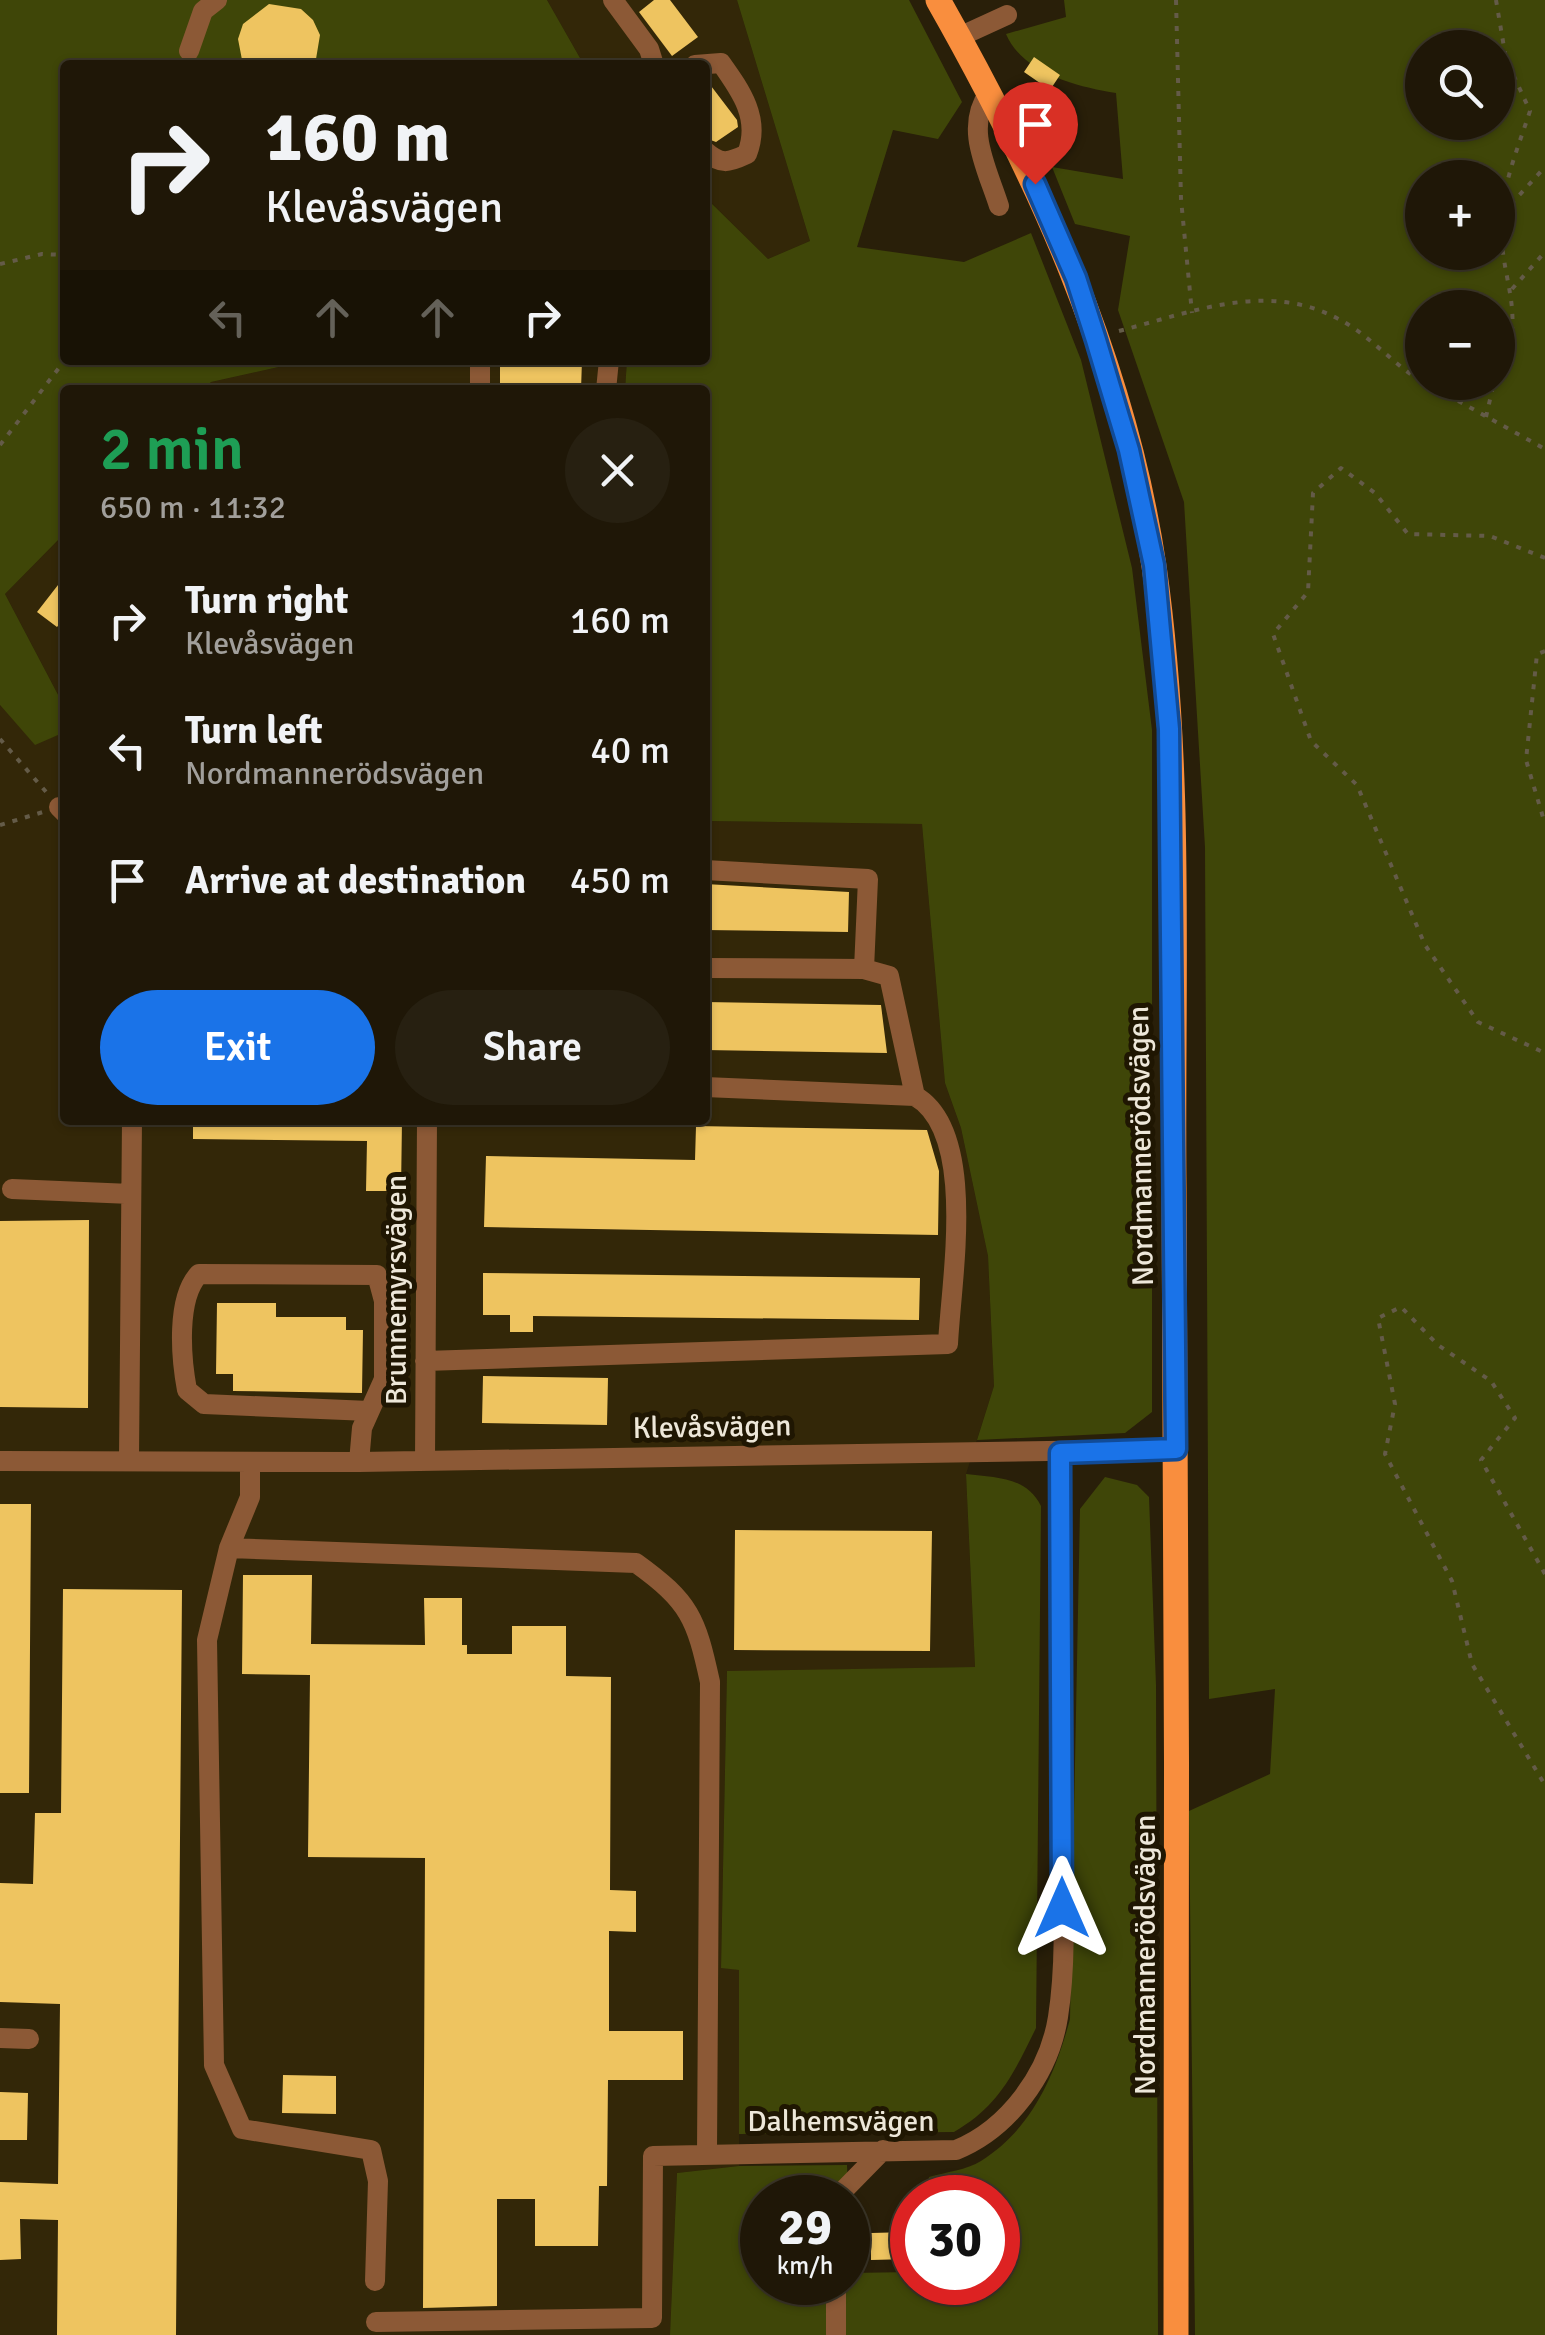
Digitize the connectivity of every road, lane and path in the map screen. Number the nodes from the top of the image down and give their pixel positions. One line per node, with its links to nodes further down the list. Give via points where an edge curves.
1 (218, 0): 8 (street, via 203,11)
2 (938, 0): 7 (main road, Nordmannerödsvägen)
3 (1176, 0): 22 (path, via 1181,199)
4 (1496, 0): 13 (path, via 1506,58 1530,112)
5 (625, 4): 9 (street)
6 (1007, 16): 7 (street)
7 (959, 37): 11 (main road, Nordmannerödsvägen)
8 (190, 51)
9 (652, 60)
10 (710, 63): 12 (street, via 721,62 751,111 753,139 746,154 728,163)
11 (989, 93): 16 (street, via 976,110 975,128); 23 (main road, Nordmannerödsvägen, via 1076,278)
12 (710, 154)
13 (1515, 160)
14 (1545, 167): 15 (path)
15 (1515, 200)
16 (999, 206)
17 (1545, 252): 21 (path)
18 (60, 255): 19 (path)
19 (0, 264)
20 (1509, 270): 21 (path)
21 (1511, 290)
22 (1192, 313): 23 (path); 25 (path, via 1252,298 1308,305 1354,328)
23 (1096, 340): 50 (main road, Nordmannerödsvägen, via 1154,565 1169,729)
24 (61, 365): 29 (path)
25 (1405, 368)
26 (1455, 400): 28 (path)
27 (1490, 400): 28 (path)
28 (1486, 417): 30 (path)
29 (0, 446)
30 (1545, 450)
31 (1545, 558): 41 (path, via 1490,536 1408,534 1375,493 1341,468 1312,493 1308,592 1274,634 1312,742 1356,784 1424,945 1478,1022)
32 (1545, 651): 36 (path, via 1537,654 1526,760)
33 (0, 739): 34 (path)
34 (60, 808)
35 (60, 810): 37 (path)
36 (1545, 824)
37 (0, 825)
38 (710, 870): 40 (street, via 868,879)
39 (710, 968): 40 (street)
40 (864, 969): 43 (street, via 889,976)
41 (1545, 1053)
42 (710, 1087): 43 (street)
43 (915, 1096): 48 (street, via 932,1106 956,1170 948,1344)
44 (132, 1125): 47 (street)
45 (427, 1125): 48 (street, Brunnemyrsvägen)
46 (12, 1189): 47 (street)
47 (131, 1194): 52 (street)
48 (425, 1362): 55 (street, Brunnemyrsvägen)
49 (369, 1411): 49 (street, via 204,1404 186,1390 182,1369 187,1286 199,1274 377,1275 384,1301 384,1379); 54 (street)
50 (1176, 1449): 51 (street, Klevåsvägen); 70 (main road, Nordmannerödsvägen)
51 (1060, 1453): 55 (street, Klevåsvägen); 62 (street, Dalhemsvägen, via 1058,2019 1040,2069 987,2137 956,2150)
52 (129, 1458): 53 (street, Klevåsvägen); 56 (street, Klevåsvägen)
53 (0, 1461)
54 (359, 1462): 55 (street, Klevåsvägen); 56 (street, Klevåsvägen)
55 (425, 1462)
56 (250, 1463): 57 (street, via 250,1497)
57 (229, 1548): 63 (street, via 636,1563 678,1593 701,1640 710,1682); 65 (street, via 207,1640 214,2066 242,2128 371,2150 378,2181)
58 (1545, 1574): 59 (path, via 1481,1460 1516,1418 1491,1380 1438,1344 1400,1307 1378,1318 1395,1404 1385,1454 1452,1581 1472,1664)
59 (1545, 1785)
60 (0, 2038): 61 (street)
61 (30, 2039)
62 (883, 2150): 63 (street, Dalhemsvägen); 64 (street)
63 (706, 2152): 68 (street, Dalhemsvägen, via 653,2156 652,2318)
64 (859, 2175)
65 (375, 2280)
66 (836, 2305): 69 (street)
67 (376, 2322): 68 (street)
68 (641, 2326)
69 (836, 2335)
70 (1176, 2335)

